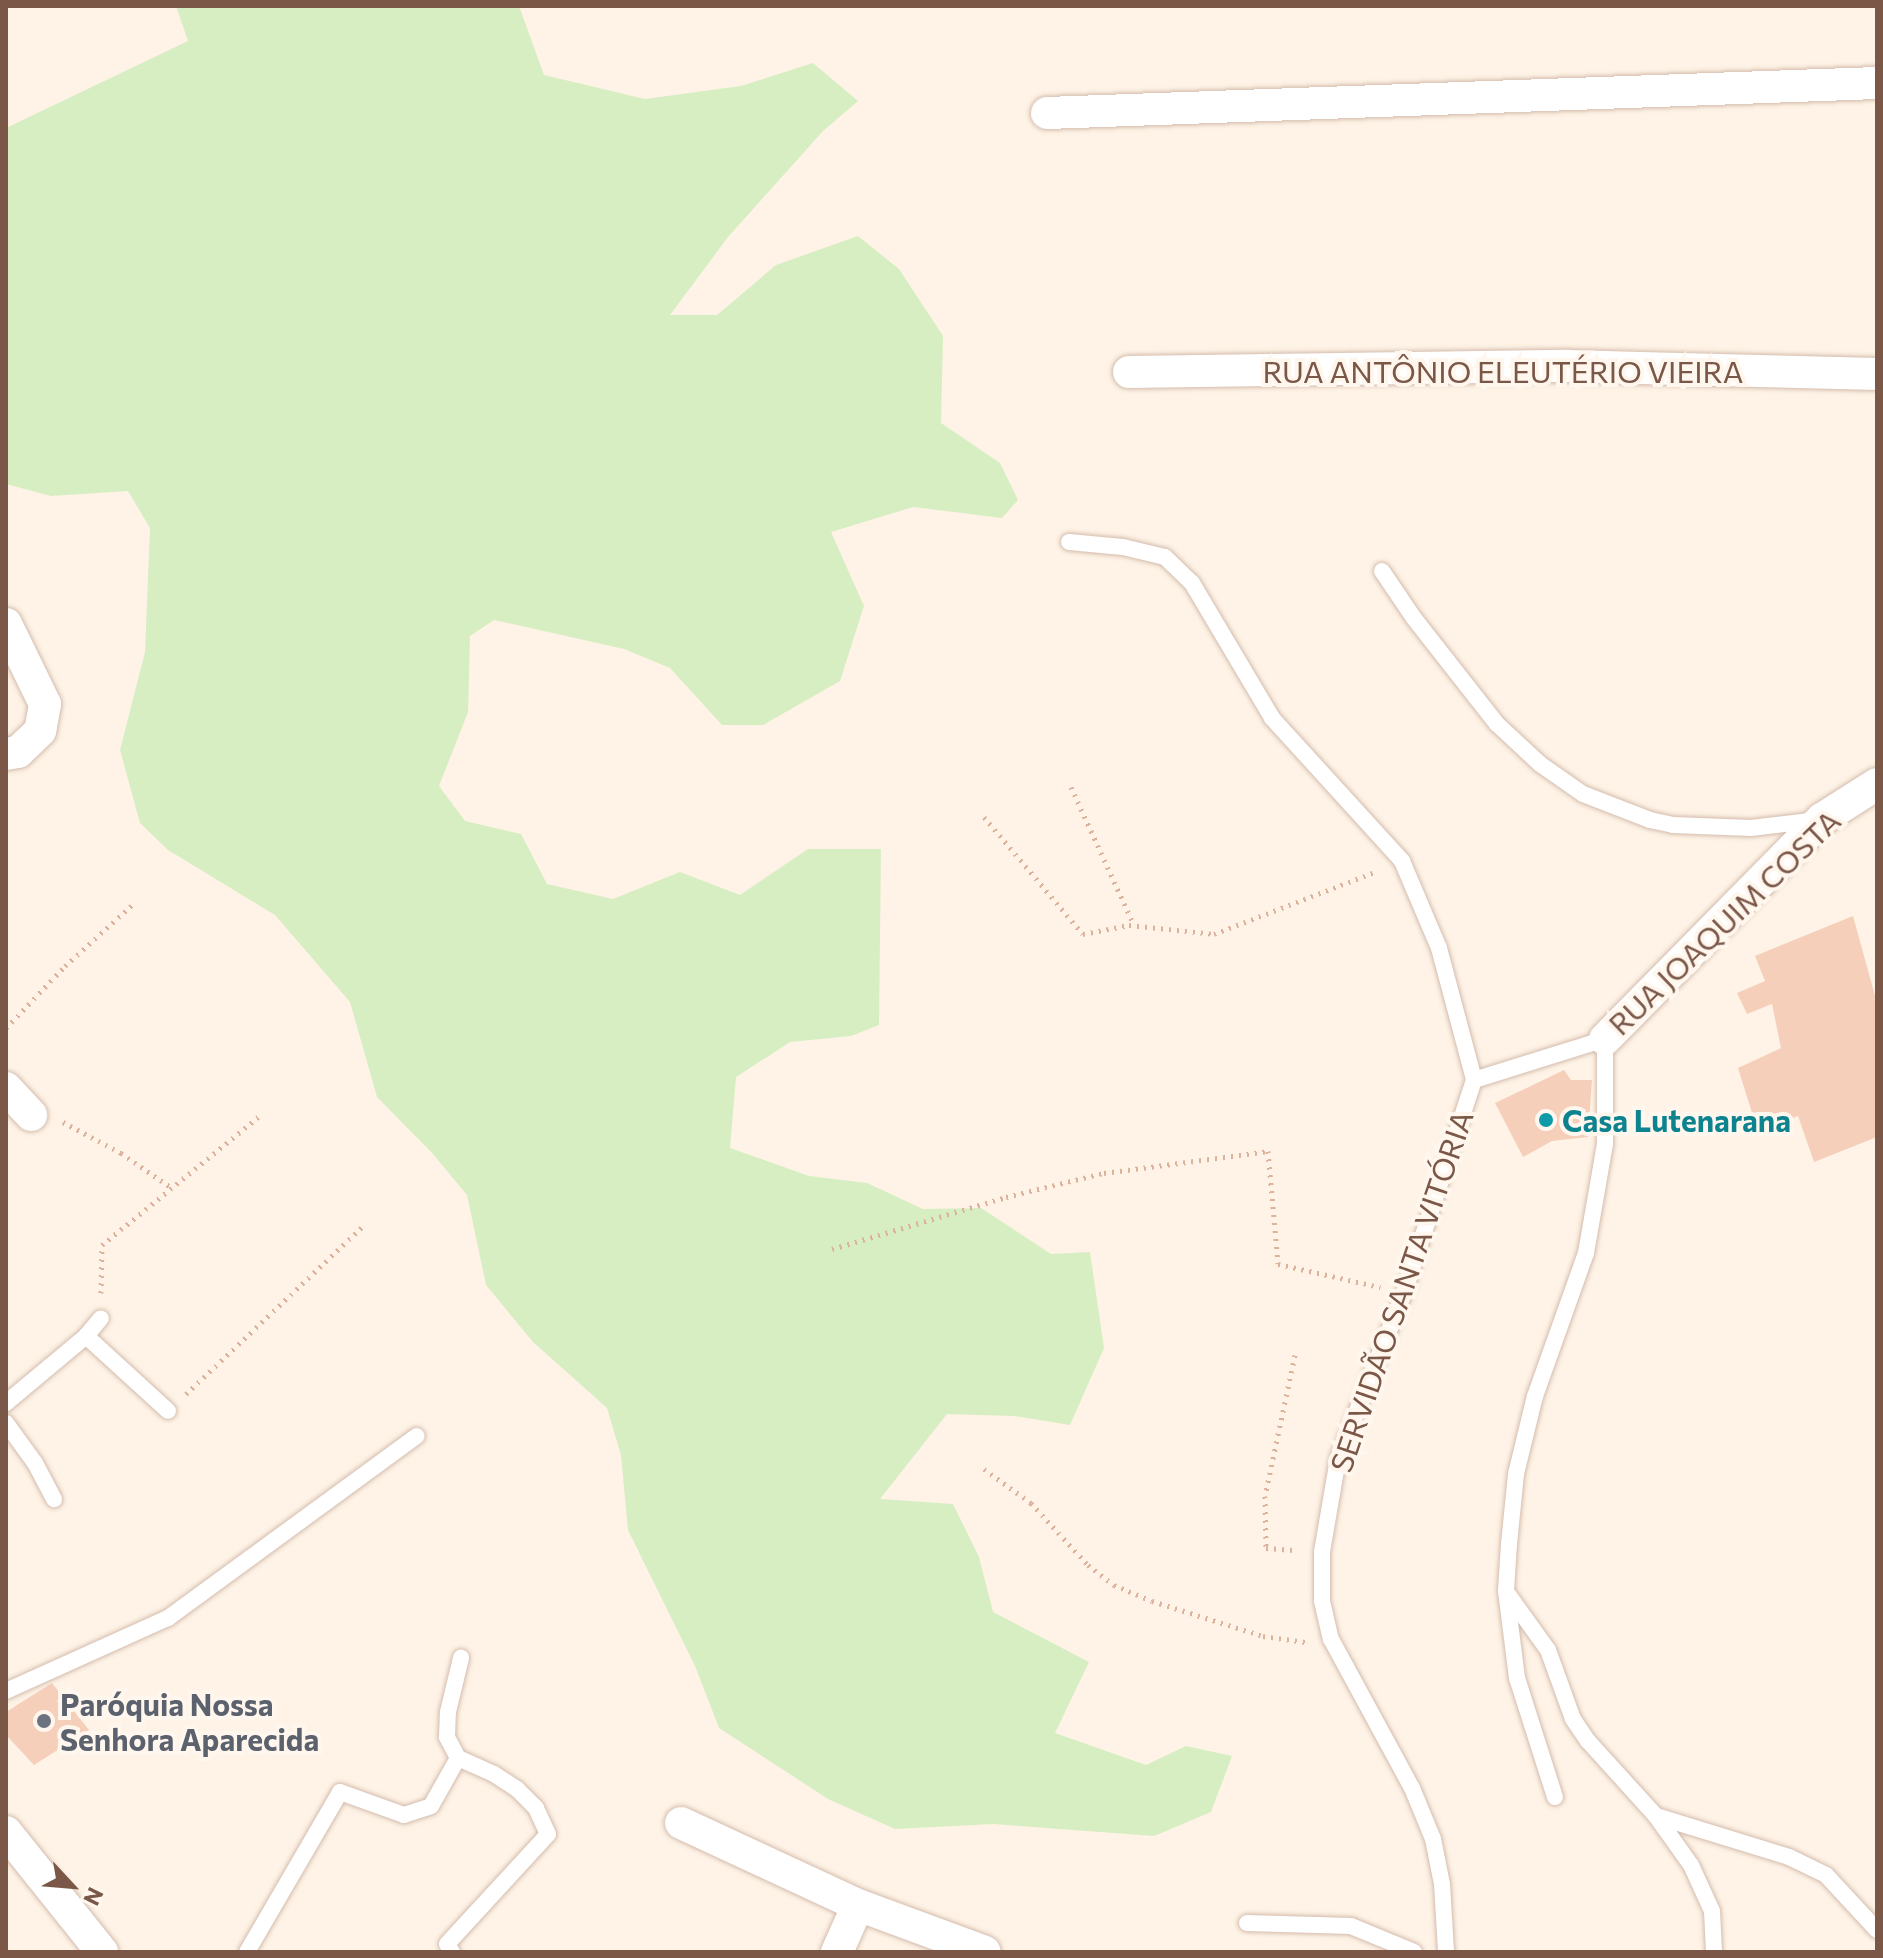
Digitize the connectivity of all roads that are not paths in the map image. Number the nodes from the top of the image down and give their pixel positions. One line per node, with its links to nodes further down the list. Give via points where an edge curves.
1 (1877, 83): 2 (street)
2 (1047, 113)
3 (1129, 372): 4 (street, RUA ANTÔNIO ELEUTÉRIO VIEIRA, via 1568,366)
4 (1877, 374)
5 (1069, 542): 12 (lane, SERVIDÃO SANTA VITÓRIA, via 1165,557 1192,583 1272,718 1402,861 1439,948)
6 (1382, 571): 10 (lane, via 1497,724 1583,794 1673,825 1751,828)
7 (6, 624): 8 (street, via 45,704 40,731 18,752)
8 (6, 754)
9 (1877, 784): 10 (street, RUA JOAQUIM COSTA)
10 (1822, 819): 11 (street, RUA JOAQUIM COSTA)
11 (1605, 1039): 12 (lane, RUA JOAQUIM COSTA); 22 (lane, via 1605,1144 1597,1195 1586,1253 1535,1396 1516,1474)
12 (1474, 1080): 39 (lane, SERVIDÃO SANTA VITÓRIA, via 1404,1293 1338,1459 1322,1552 1322,1601 1331,1639 1412,1788 1433,1839)
13 (6, 1088): 14 (street)
14 (31, 1115)
15 (101, 1318): 16 (lane)
16 (86, 1336): 17 (lane); 18 (lane)
17 (6, 1403)
18 (168, 1411)
19 (6, 1423): 21 (lane)
20 (417, 1436): 24 (lane, via 168,1618)
21 (54, 1499)
22 (1506, 1591): 26 (lane, via 1517,1678); 27 (lane, via 1548,1650 1580,1730)
23 (461, 1658): 25 (lane, via 447,1737)
24 (6, 1691)
25 (458, 1758): 34 (lane, via 431,1806 404,1815 340,1792); 35 (lane, via 517,1789 536,1808 548,1834 447,1944)
26 (1555, 1797)
27 (1656, 1816): 32 (lane, via 1789,1857 1826,1875); 40 (lane, via 1691,1865 1712,1911)
28 (681, 1823): 30 (street)
29 (12, 1850): 33 (street)
30 (858, 1905): 36 (street); 37 (street)
31 (1247, 1923): 38 (lane, via 1351,1926)
32 (1877, 1930)
33 (102, 1952)
34 (247, 1952)
35 (452, 1952)
36 (837, 1952)
37 (985, 1952)
38 (1414, 1952)
39 (1446, 1952)
40 (1714, 1952)

